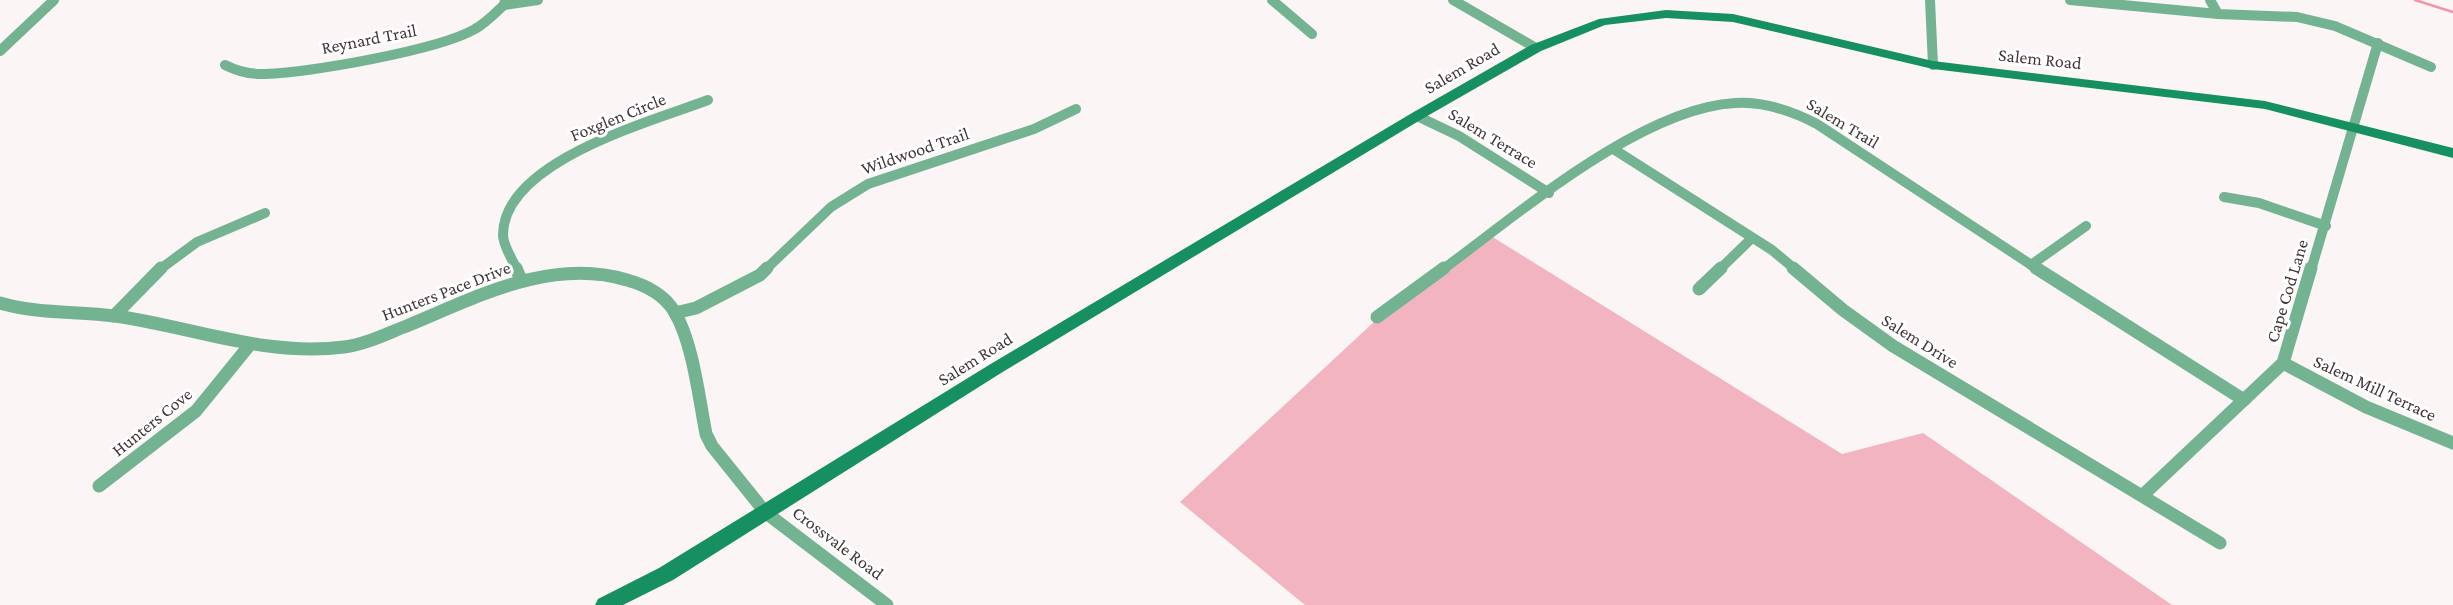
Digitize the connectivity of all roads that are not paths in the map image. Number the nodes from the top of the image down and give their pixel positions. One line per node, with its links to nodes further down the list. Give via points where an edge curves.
1 (54, 0): 13 (street)
2 (538, 0): 8 (street)
3 (1272, 0): 10 (street)
4 (1453, 0): 12 (street)
5 (1930, 0): 15 (street)
6 (2070, 0): 9 (street)
7 (2210, 0): 9 (street)
8 (505, 3): 14 (street, Reynard Trail, via 476,29 439,43 310,69 261,74 238,72)
9 (2218, 14): 11 (street, via 2297,18 2335,26)
10 (1312, 34)
11 (2378, 43): 16 (street); 20 (street, Cape Cod Lane)
12 (1536, 48): 15 (street, Salem Road, via 1603,22 1692,14 1760,23); 19 (street, Salem Road)
13 (0, 51)
14 (226, 65)
15 (1933, 65): 20 (street, Salem Road, via 2265,105)
16 (2431, 67)
17 (708, 100): 30 (street, Foxglen Circle, via 574,152 535,179 516,200 503,237)
18 (1076, 109): 33 (street, Wildwood Trail, via 1034,129 868,184 831,207 760,275 696,308)
19 (1417, 116): 23 (street, Salem Terrace, via 1459,136); 42 (street, Salem Road)
20 (2351, 125): 22 (street, Salem Road); 27 (street, Cape Cod Lane)
21 (1615, 150): 23 (street, Salem Trail); 28 (street, Salem Drive); 29 (street, Salem Trail, via 1662,123 1719,105 1776,107 1817,124)
22 (2453, 153)
23 (1549, 193): 35 (street, Salem Trail)
24 (2224, 197): 27 (street)
25 (265, 213): 34 (street, via 210,233 177,253)
26 (2085, 226): 29 (street)
27 (2326, 226): 37 (street, Cape Cod Lane)
28 (1752, 238): 31 (street); 41 (street, Salem Drive, via 1892,346)
29 (2031, 265): 38 (street, Salem Trail)
30 (521, 280): 33 (street, Hunters Pace Drive, via 598,273 651,289); 36 (street, Hunters Pace Drive, via 348,347 311,351)
31 (1699, 289)
32 (0, 303): 34 (street, Hunters Pace Drive, via 23,311)
33 (675, 313): 42 (street, via 706,434)
34 (114, 316): 36 (street, Hunters Pace Drive)
35 (1377, 317)
36 (248, 347): 40 (street, Hunters Cove, via 196,411)
37 (2283, 363): 38 (street, Cape Cod Lane); 39 (street, Salem Mill Terrace, via 2366,407)
38 (2244, 400): 41 (street, Cape Cod Lane)
39 (2453, 443)
40 (99, 486)
41 (2143, 495): 43 (street, Salem Drive)
42 (765, 512): 44 (street, Salem Road, via 666,574); 45 (street, Crossvale Road)
43 (2220, 543)
44 (605, 605)
45 (887, 605)

